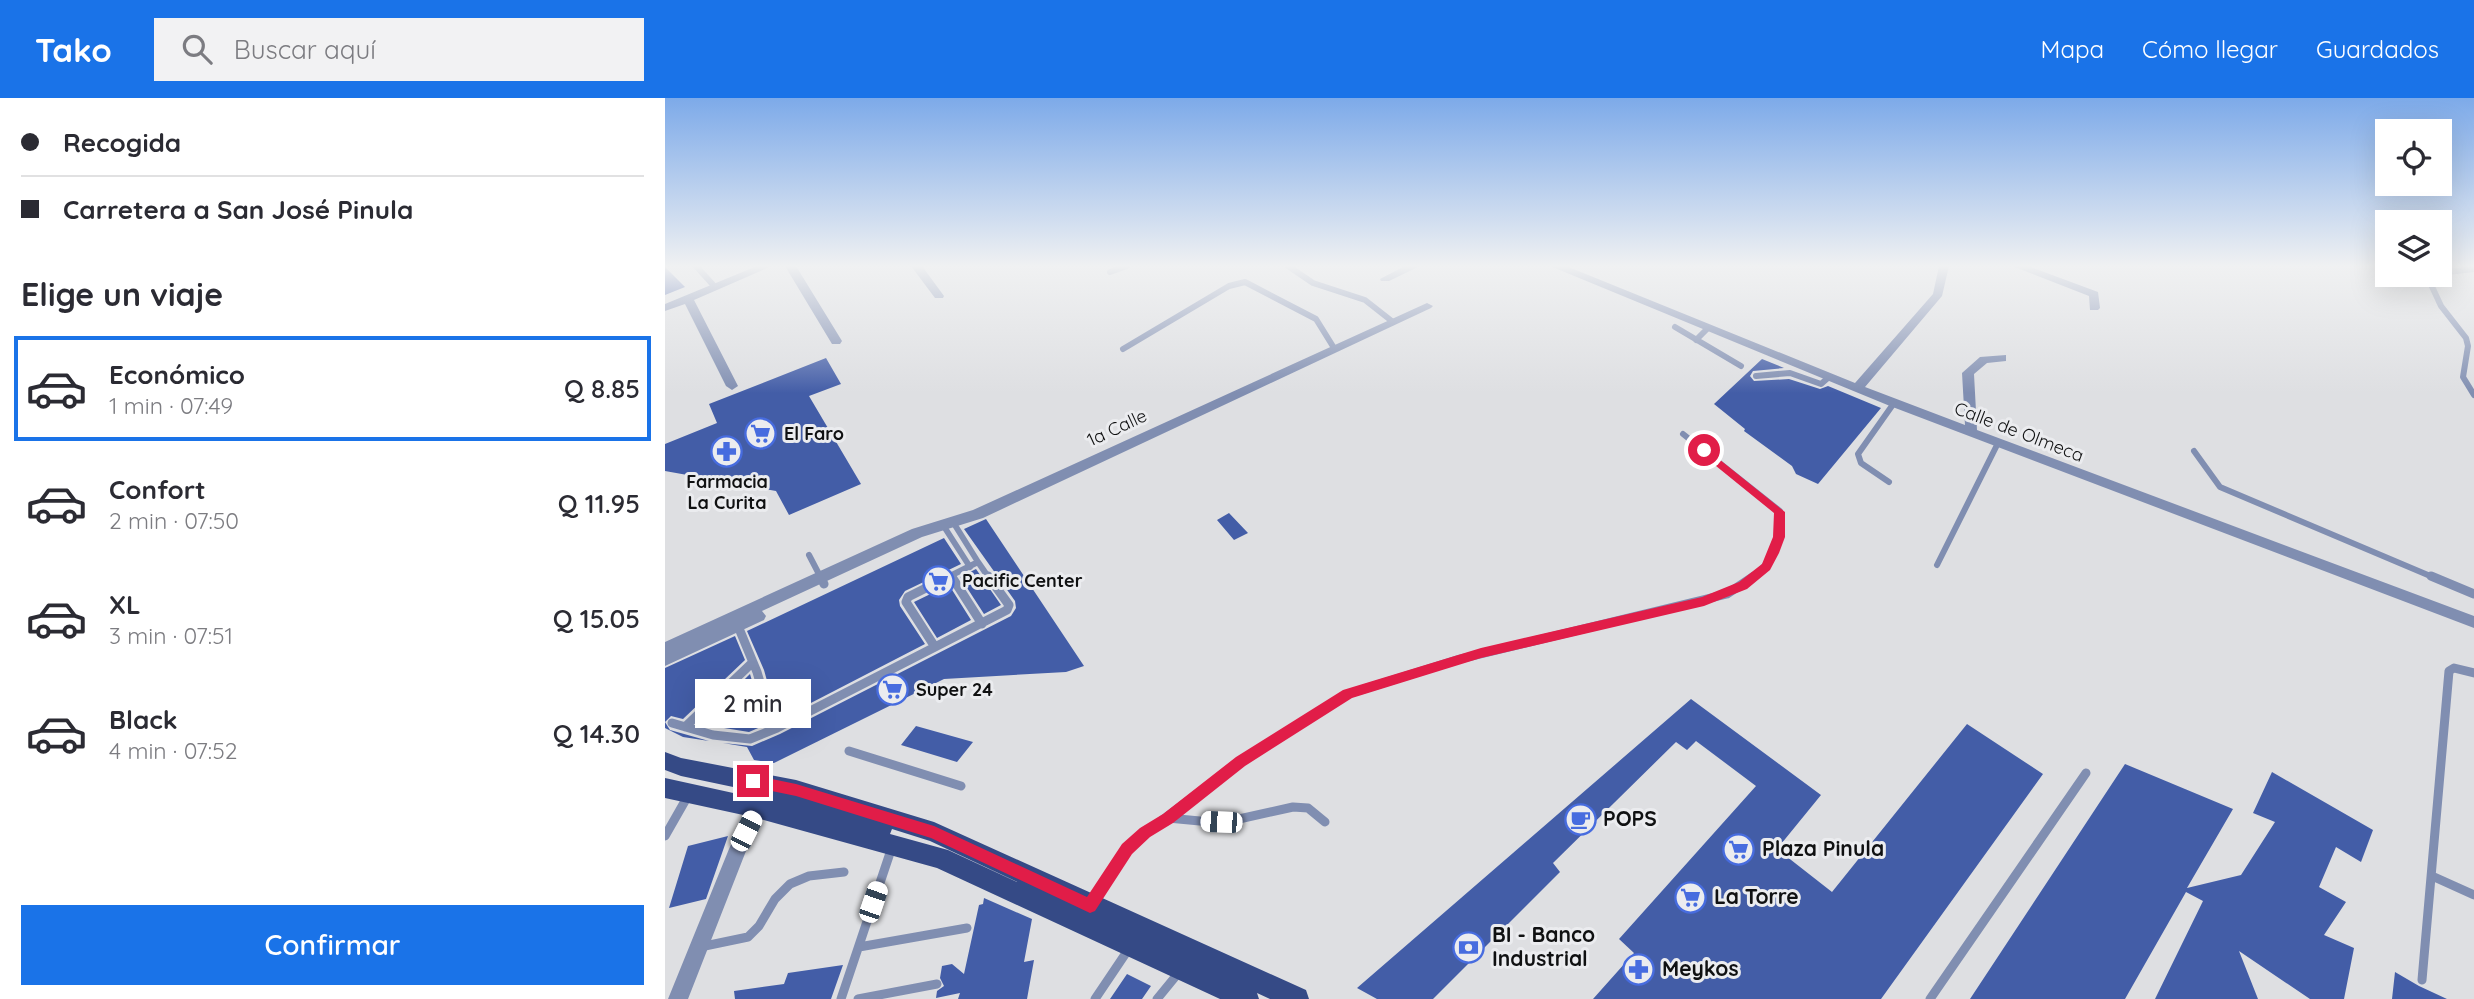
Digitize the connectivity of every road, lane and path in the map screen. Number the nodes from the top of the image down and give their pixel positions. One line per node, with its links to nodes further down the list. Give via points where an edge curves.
1 (692, 308): 21 (street)
2 (816, 308): 14 (street)
3 (1193, 308): 16 (lane)
4 (1295, 308): 15 (lane, via 1316,319)
5 (1375, 308): 10 (lane)
6 (1423, 308): 10 (street, 1a Calle)
7 (1656, 308): 12 (street, Calle de Olmeca)
8 (1928, 308): 22 (street)
9 (2443, 308): 23 (lane, via 2465,337 2468,351 2462,380)
10 (1393, 322): 15 (street, 1a Calle)
11 (1675, 327): 13 (lane)
12 (1707, 329): 13 (lane); 20 (street, Calle de Olmeca)
13 (1696, 340): 18 (lane)
14 (836, 341)
15 (1334, 348): 30 (street, 1a Calle, via 978,514)
16 (1123, 349)
17 (2002, 358): 25 (street, via 1984,360 1968,373)
18 (1741, 366)
19 (1756, 376): 20 (lane, via 1790,373 1821,384)
20 (1829, 377): 22 (street, Calle de Olmeca)
21 (732, 386)
22 (1857, 388): 24 (street, Calle de Olmeca)
23 (2474, 395)
24 (1894, 403): 25 (street, Calle de Olmeca); 29 (lane, via 1858,454 1861,463)
25 (1971, 431): 27 (street, Calle de Olmeca)
26 (1683, 434): 55 (lane, via 1780,512 1774,553 1766,567 1743,586 1704,602 1497,649 1348,694 1240,762)
27 (1998, 443): 33 (lane); 37 (street, Calle de Olmeca)
28 (2194, 451): 36 (lane, via 2220,487)
29 (1889, 482)
30 (948, 523): 32 (lane); 35 (street, 1a Calle, via 917,533)
31 (810, 555): 35 (lane)
32 (974, 565): 34 (lane); 38 (lane, via 1009,606)
33 (1937, 565)
34 (953, 577): 38 (lane); 41 (lane, via 906,601)
35 (823, 581): 39 (street, 1a Calle); 40 (street, 1a Calle)
36 (2474, 594)
37 (2474, 622)
38 (982, 624): 41 (lane)
39 (738, 626): 42 (street, 1a Calle); 43 (lane)
40 (665, 649)
41 (936, 649): 47 (lane)
42 (665, 660)
43 (753, 662): 46 (lane); 47 (lane)
44 (2474, 673): 61 (lane, via 2449,671)
45 (672, 723): 46 (lane)
46 (685, 727): 47 (lane, via 750,739)
47 (776, 728)
48 (849, 751): 51 (lane)
49 (665, 761): 57 (main road, via 796,790)
50 (2086, 773): 78 (lane)
51 (961, 786)
52 (665, 788): 53 (main road)
53 (689, 794): 54 (main road); 58 (lane)
54 (758, 808): 57 (main road, via 775,800 896,833); 59 (main road); 66 (street)
55 (1168, 818): 56 (lane, via 1221,822 1293,807 1308,808); 63 (lane, via 1127,849)
56 (1325, 822)
57 (915, 827): 63 (main road)
58 (665, 836)
59 (893, 847): 65 (main road, via 940,858); 67 (lane)
60 (844, 872): 66 (lane, via 807,875 788,885 746,939)
61 (2432, 876): 62 (lane); 69 (lane)
62 (2474, 895)
63 (1090, 906): 77 (main road)
64 (967, 928): 67 (lane)
65 (1132, 944): 68 (main road); 74 (lane)
66 (700, 947): 71 (street)
67 (859, 947): 72 (lane)
68 (1182, 968): 75 (lane); 76 (main road)
69 (2422, 981)
70 (936, 984): 73 (lane)
71 (678, 999)
72 (841, 999)
73 (858, 999)
74 (1095, 999)
75 (1157, 999)
76 (1247, 999)
77 (1297, 999)
78 (1930, 999)

